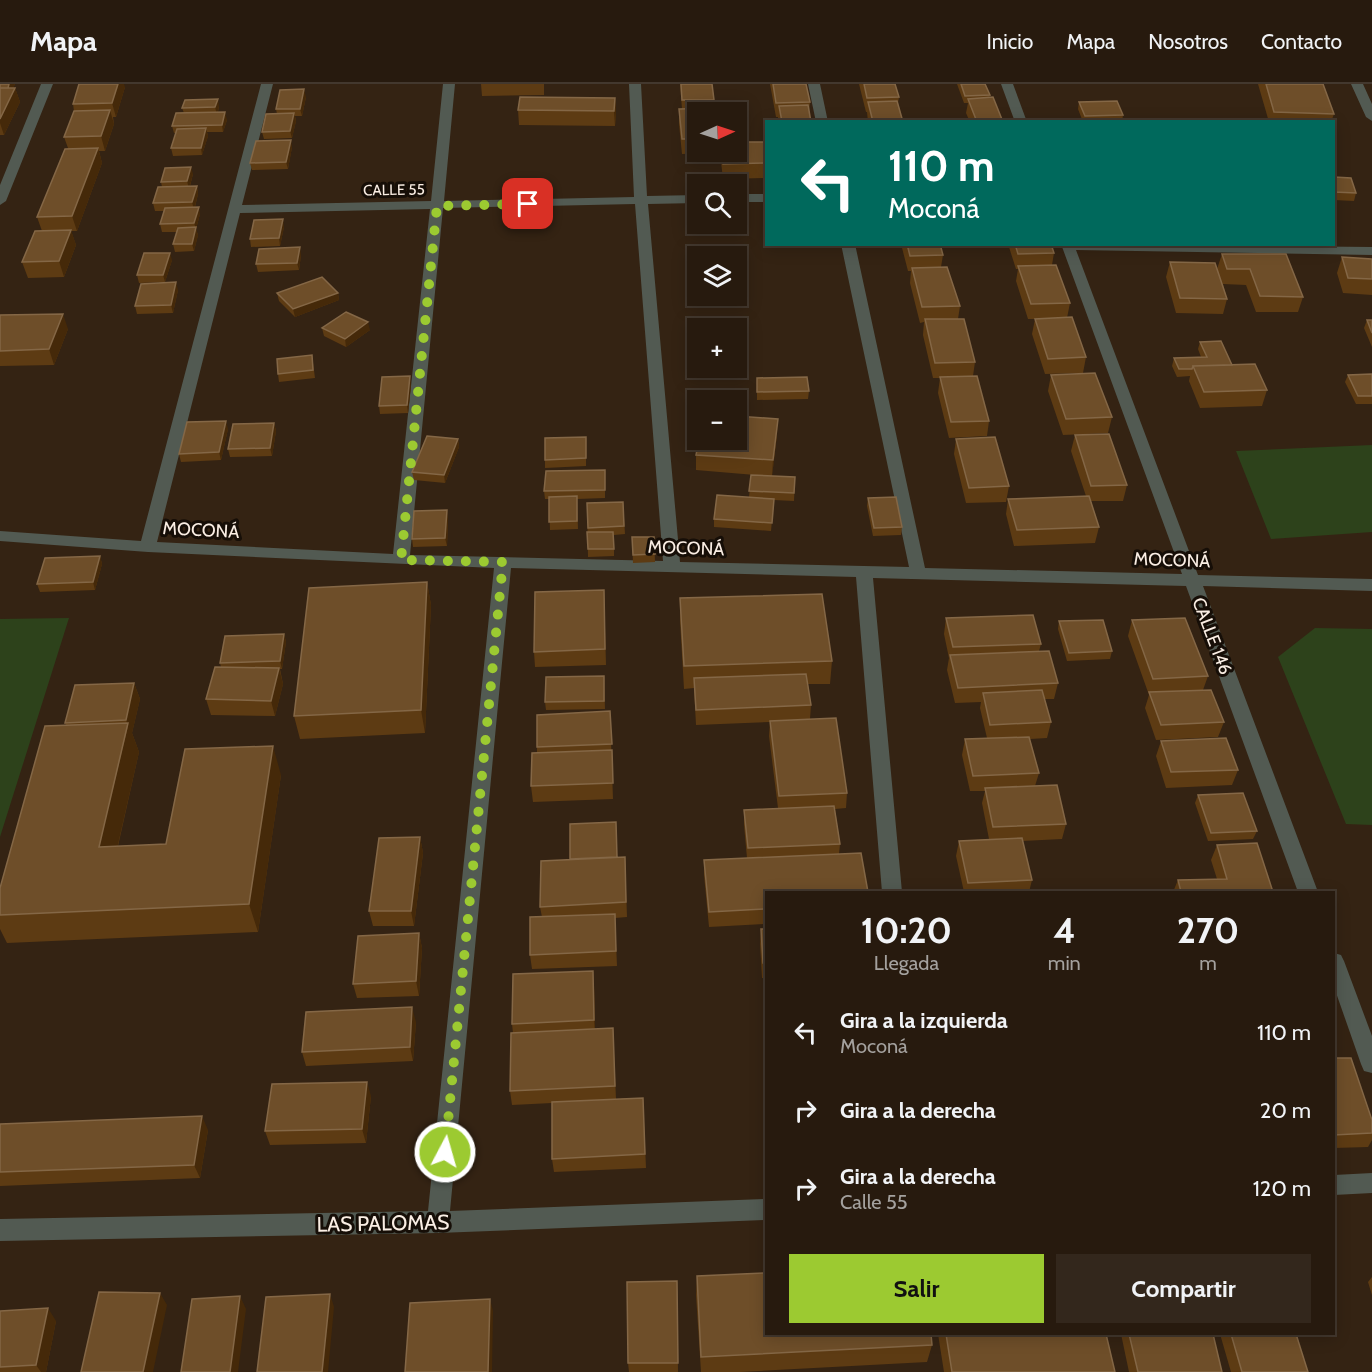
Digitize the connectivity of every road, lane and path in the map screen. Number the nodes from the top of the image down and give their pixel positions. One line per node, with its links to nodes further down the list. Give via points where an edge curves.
1 (47, 84): 14 (street)
2 (267, 84): 17 (street)
3 (449, 84): 16 (street)
4 (634, 84): 15 (street)
5 (814, 84): 9 (street)
6 (1006, 84): 10 (street)
7 (1358, 84): 8 (street)
8 (1372, 117)
9 (822, 120)
10 (1019, 120)
11 (747, 198): 12 (street)
12 (765, 198)
13 (687, 199): 15 (street, CALLE 55)
14 (0, 201)
15 (641, 201): 16 (street, CALLE 55); 26 (street)
16 (437, 206): 17 (street, CALLE 55); 24 (street)
17 (235, 209): 23 (street)
18 (848, 246): 28 (street)
19 (1067, 246): 29 (street, CALLE 146)
20 (1118, 246): 21 (street)
21 (1372, 251)
22 (0, 536): 23 (street, MOCONÁ)
23 (148, 547): 24 (street, MOCONÁ)
24 (401, 560): 25 (street, MOCONÁ)
25 (503, 562): 26 (street, MOCONÁ); 38 (street)
26 (672, 567): 27 (street, MOCONÁ)
27 (864, 572): 28 (street, MOCONÁ); 31 (street)
28 (918, 573): 29 (street, MOCONÁ)
29 (1191, 580): 30 (street, MOCONÁ); 32 (street, CALLE 146)
30 (1372, 585)
31 (892, 891)
32 (1308, 891)
33 (1335, 964): 34 (street)
34 (1372, 1064)
35 (1372, 1183): 36 (street)
36 (1335, 1185)
37 (765, 1210): 38 (street, LAS PALOMAS)
38 (438, 1222): 39 (street, LAS PALOMAS)
39 (0, 1230)

